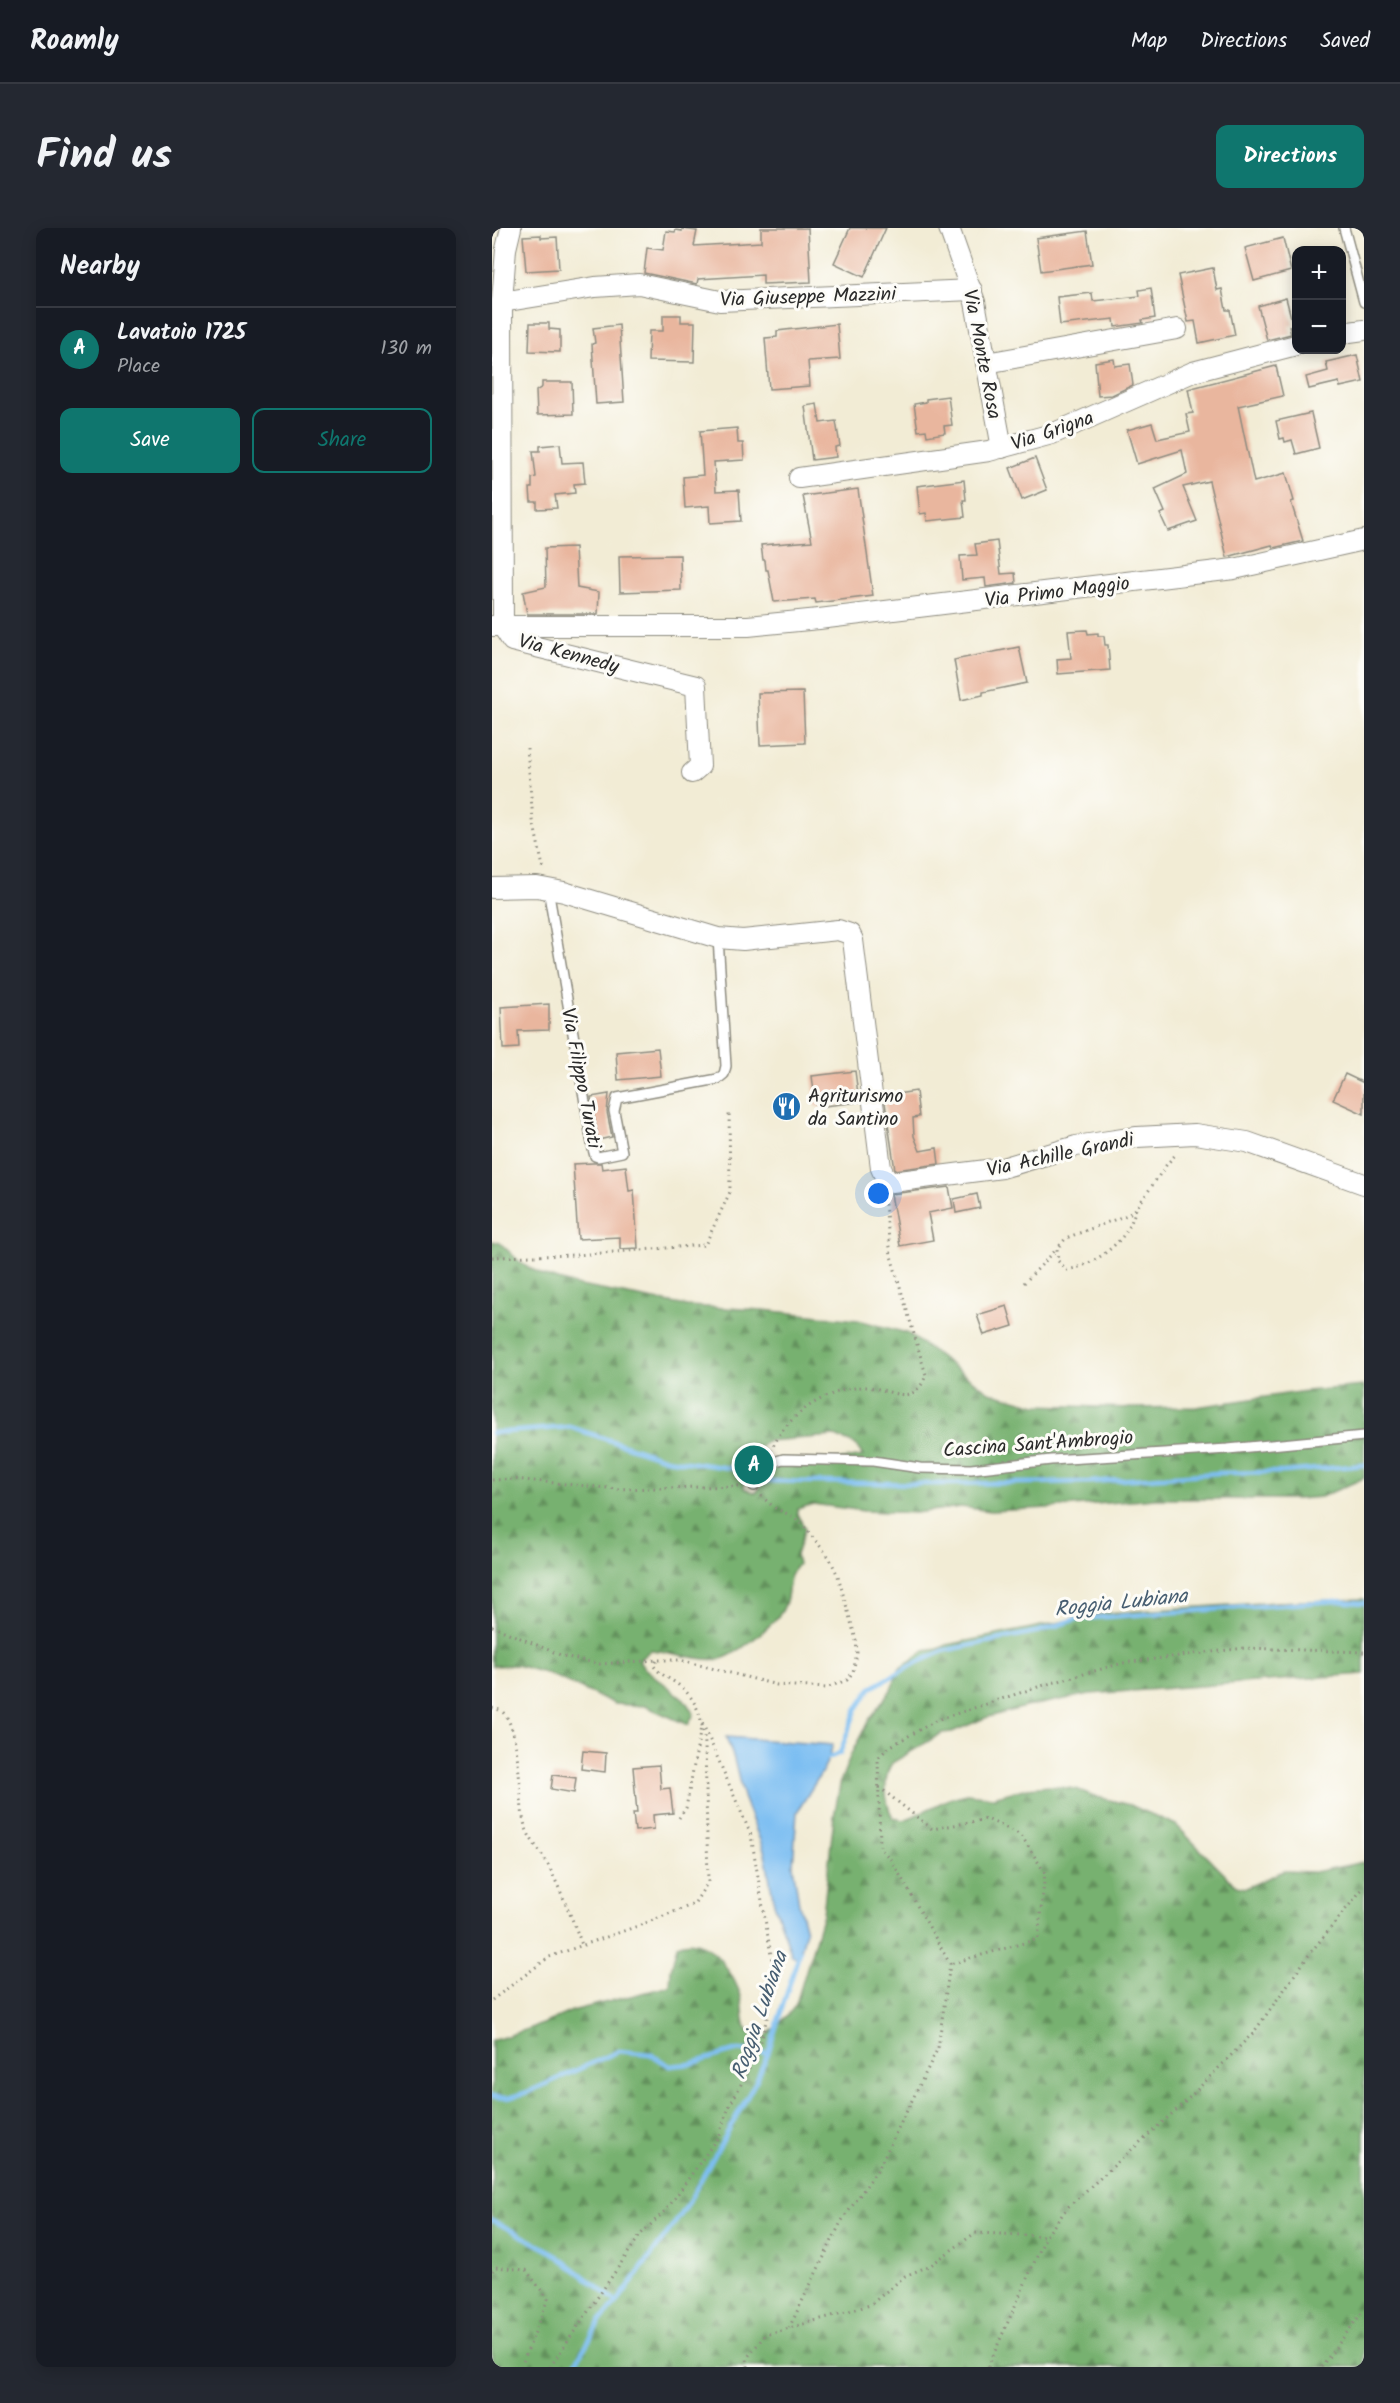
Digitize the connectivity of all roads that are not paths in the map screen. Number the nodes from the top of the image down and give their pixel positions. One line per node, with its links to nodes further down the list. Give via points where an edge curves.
1 (511, 228): 5 (street, Via Kennedy)
2 (949, 228): 4 (street, Via Monte Rosa)
3 (1344, 228): 6 (lane)
4 (972, 290): 5 (street, Via Giuseppe Mazzini, via 720,301 639,284); 11 (street, Via Monte Rosa)
5 (502, 302): 15 (street, Via Kennedy)
6 (1364, 302)
7 (1177, 329): 11 (street)
8 (1364, 330): 9 (street)
9 (1346, 332)
10 (1292, 346): 12 (street, Via Grigna, via 1193,372 1063,430)
11 (986, 363): 12 (street, Via Monte Rosa)
12 (1002, 448): 13 (street, Via Grigna)
13 (798, 478)
14 (1364, 540): 15 (street, Via Primo Maggio, via 1234,569 748,626)
15 (497, 627): 16 (street, Via Kennedy, via 512,642 696,686 700,766)
16 (692, 773)
17 (492, 888): 18 (street)
18 (548, 889): 19 (street); 19 (lane, Via Filippo Turati, via 593,1149 598,1157 622,1152 614,1111 617,1098 718,1079 724,1074)
19 (718, 938): 20 (street, Via Achille Grandi, via 743,940 838,930 850,934 881,1168 889,1181 1002,1167 1102,1142 1195,1134 1247,1142)
20 (1364, 1184)
21 (1364, 1436): 22 (lane, Cascina Sant'Ambrogio, via 971,1469 783,1459 770,1462)
22 (754, 1486)

